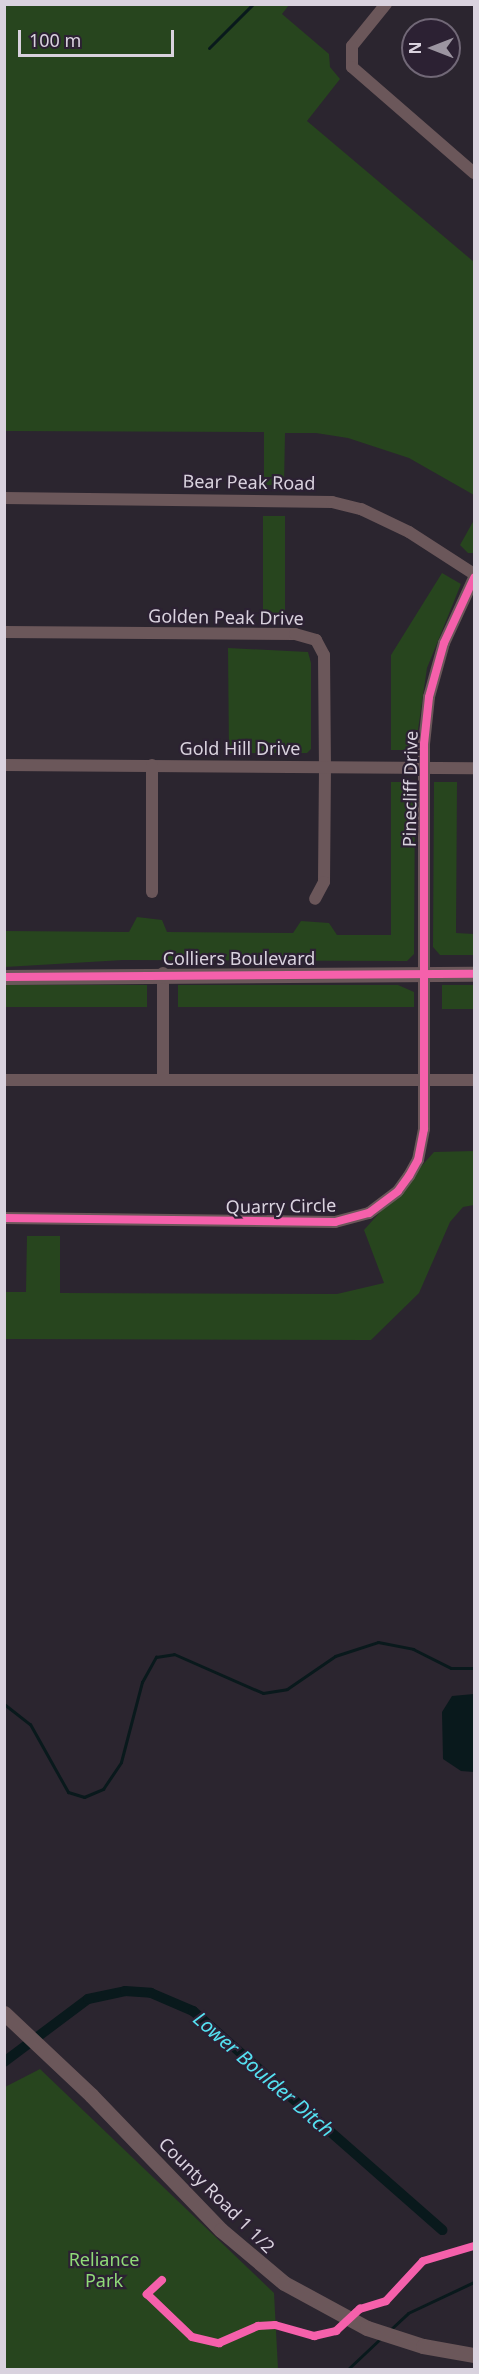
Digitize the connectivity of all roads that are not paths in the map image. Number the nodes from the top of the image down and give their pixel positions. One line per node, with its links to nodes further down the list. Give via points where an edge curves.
1 (386, 4): 2 (street, via 352,46 352,67)
2 (474, 173)
3 (4, 498): 4 (street, Bear Peak Road, via 332,502 361,509 409,532)
4 (474, 576): 9 (street, Pinecliff Drive, via 444,644 429,697)
5 (4, 632): 8 (street, Golden Peak Drive, via 308,635 324,652)
6 (4, 765): 7 (street, Gold Hill Drive)
7 (152, 765): 8 (street, Gold Hill Drive); 11 (street)
8 (325, 767): 9 (street, Gold Hill Drive); 12 (street, Golden Peak Drive, via 324,882)
9 (424, 768): 10 (street, Gold Hill Drive); 14 (street, Pinecliff Drive)
10 (474, 768)
11 (152, 892)
12 (315, 899)
13 (164, 973): 14 (street, Colliers Boulevard); 16 (street, Colliers Boulevard); 17 (street)
14 (424, 974): 15 (street, Colliers Boulevard); 19 (street, Quarry Circle)
15 (474, 974)
16 (4, 976)
17 (163, 1078): 18 (street); 19 (street)
18 (4, 1080)
19 (424, 1080): 20 (street); 21 (street, Quarry Circle, via 418,1160 398,1191 369,1213 352,1219 306,1222)
20 (474, 1080)
21 (4, 1218)
22 (4, 2013): 23 (street, County Road 1 1/2, via 43,2047 239,2248 284,2283 336,2314 402,2341)
23 (474, 2355)

